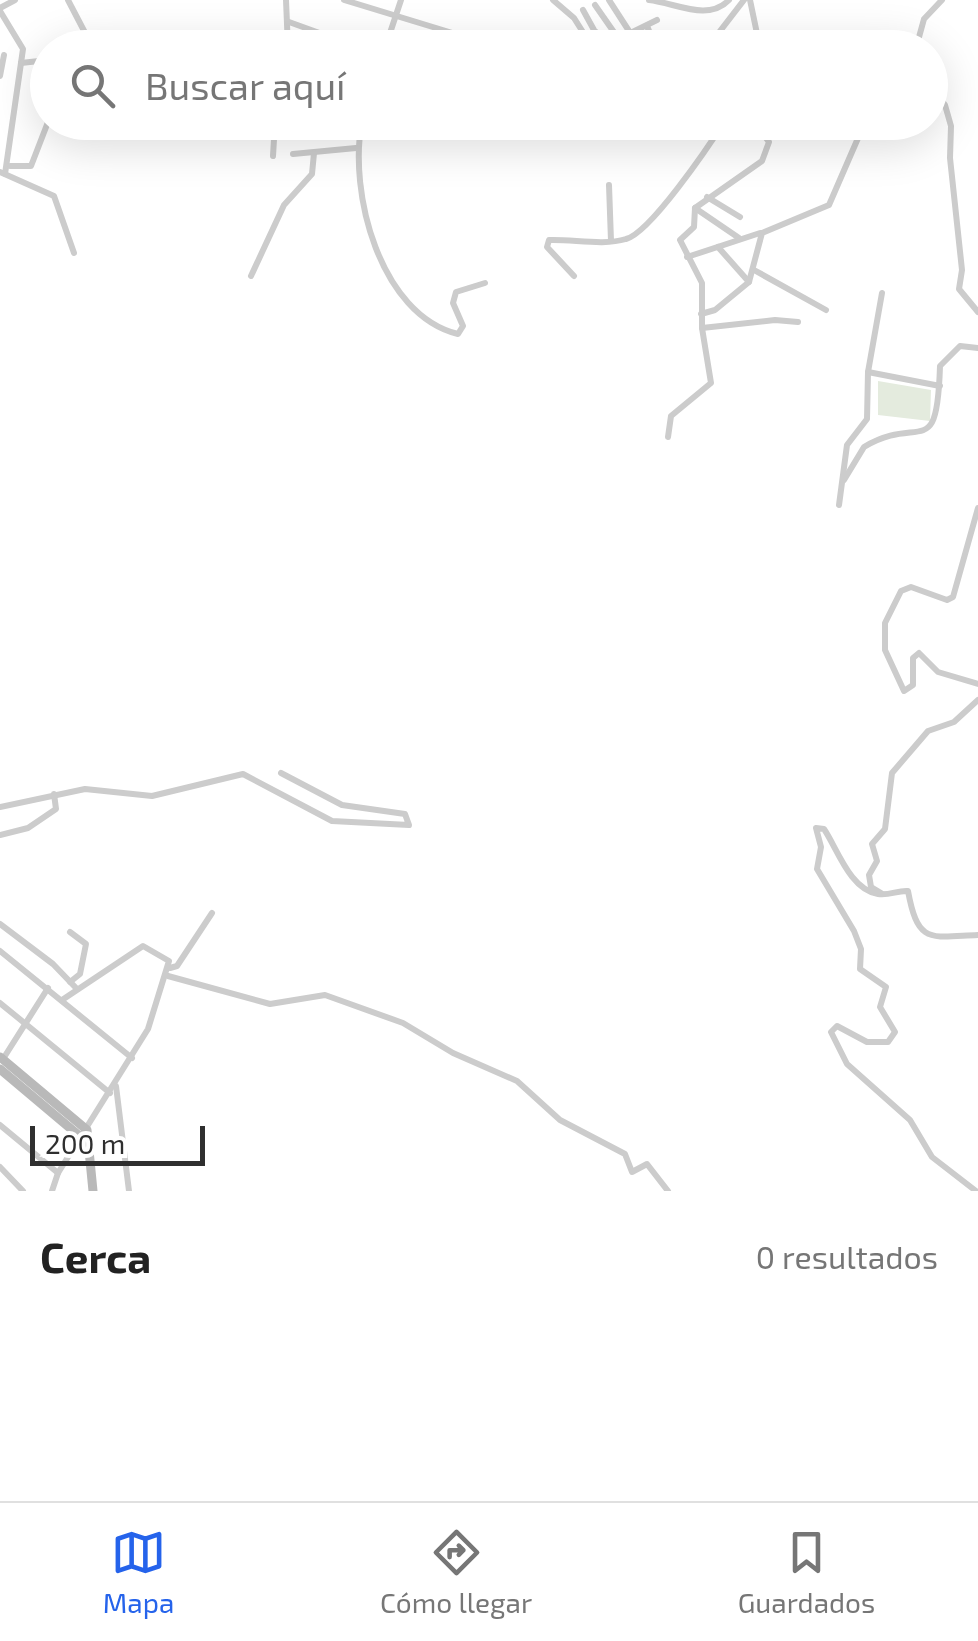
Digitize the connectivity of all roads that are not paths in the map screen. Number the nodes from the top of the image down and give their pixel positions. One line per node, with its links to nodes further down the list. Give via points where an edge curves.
1 (15, 0): 13 (street)
2 (68, 0): 19 (street)
3 (286, 0): 17 (street)
4 (344, 0): 15 (street)
5 (401, 0): 15 (street)
6 (553, 0): 24 (street)
7 (609, 0): 27 (street)
8 (649, 0): 9 (street, via 705,12)
9 (729, 0)
10 (747, 0): 30 (street); 31 (street)
11 (942, 0): 32 (street)
12 (595, 5): 26 (street)
13 (0, 9): 35 (street, via 21,42)
14 (583, 10): 25 (street)
15 (396, 17): 22 (street); 23 (street)
16 (657, 20): 18 (street)
17 (290, 22): 20 (street); 21 (street)
18 (647, 26): 28 (street); 29 (street)
19 (82, 30)
20 (289, 30)
21 (312, 30)
22 (391, 30)
23 (444, 30)
24 (584, 30)
25 (594, 30)
26 (615, 30)
27 (632, 30)
28 (638, 30)
29 (649, 30)
30 (722, 30)
31 (755, 30)
32 (921, 30)
33 (4, 54): 36 (street)
34 (30, 63): 35 (street)
35 (21, 64): 48 (street)
36 (0, 76)
37 (948, 113): 67 (street, via 959,289)
38 (41, 140): 48 (street, via 30,166)
39 (274, 140): 47 (street)
40 (358, 140): 44 (street)
41 (714, 140): 56 (street, via 645,230)
42 (767, 140): 51 (street, via 762,161)
43 (858, 140): 54 (street, via 828,205)
44 (356, 148): 45 (street); 64 (street, via 367,227 413,308 458,334 454,296 463,286)
45 (314, 153): 46 (street); 61 (street, via 312,174 284,205)
46 (293, 154)
47 (273, 156)
48 (9, 166): 49 (street)
49 (2, 173): 58 (street, via 54,196)
50 (608, 185): 56 (street)
51 (708, 197): 52 (street); 53 (street)
52 (695, 208): 55 (street); 59 (street, via 694,226 680,240)
53 (740, 217)
54 (762, 233): 55 (street); 60 (street)
55 (740, 238): 57 (street)
56 (611, 241): 62 (street, via 549,240 547,247)
57 (718, 247): 59 (street); 63 (street)
58 (74, 252)
59 (687, 257): 68 (street, via 702,283)
60 (754, 270): 63 (street); 66 (street)
61 (251, 276)
62 (574, 276)
63 (749, 282): 68 (street)
64 (485, 283)
65 (882, 293): 72 (street)
66 (826, 310)
67 (978, 312)
68 (702, 314): 70 (street)
69 (798, 322): 70 (street)
70 (702, 328): 74 (street, via 711,383 671,416)
71 (978, 348): 73 (street, via 960,346 946,356)
72 (868, 372): 73 (street); 75 (street, via 867,419 846,445)
73 (940, 386): 75 (street, via 934,421 917,434 864,447)
74 (668, 438)
75 (844, 480): 76 (street)
76 (839, 505)
77 (978, 508): 78 (street, via 954,597 906,588 886,616 884,650 904,690 913,685 919,654 938,672)
78 (978, 684)
79 (978, 700): 84 (street, via 954,722 924,734 890,777 885,830 872,844 877,861 869,874 871,887)
80 (282, 774): 81 (street, via 342,805 405,814 409,825 332,820 243,774 152,796 102,788)
81 (54, 794): 82 (street); 83 (street, via 56,809 42,821)
82 (0, 807)
83 (0, 835)
84 (884, 896): 88 (street, via 908,892 914,922 935,936); 109 (street, via 865,889 838,859 824,829 816,828 818,870 862,949 860,968 886,986 880,1007 895,1032 888,1042 874,1044 837,1026 834,1040 847,1064 910,1120 932,1157)
85 (212, 913): 90 (street)
86 (0, 924): 91 (street)
87 (70, 932): 91 (street, via 86,944)
88 (978, 935)
89 (0, 950): 92 (street)
90 (169, 972): 91 (street, via 166,958 143,946); 96 (street); 108 (street, via 270,1004 326,995 403,1023 517,1082 560,1120 624,1154 632,1172 647,1164)
91 (74, 985): 93 (street)
92 (48, 988): 93 (street); 95 (street)
93 (62, 1000): 96 (street)
94 (0, 1003): 95 (street)
95 (26, 1024): 97 (street); 99 (street)
96 (132, 1058): 98 (street)
97 (1, 1062): 101 (main road)
98 (116, 1085): 99 (street); 107 (street)
99 (110, 1093): 101 (street)
100 (0, 1125): 103 (street)
101 (86, 1137): 103 (street); 106 (main road)
102 (0, 1168): 104 (street)
103 (58, 1173): 105 (street)
104 (23, 1191)
105 (52, 1191)
106 (93, 1191)
107 (128, 1191)
108 (668, 1191)
109 (976, 1191)

